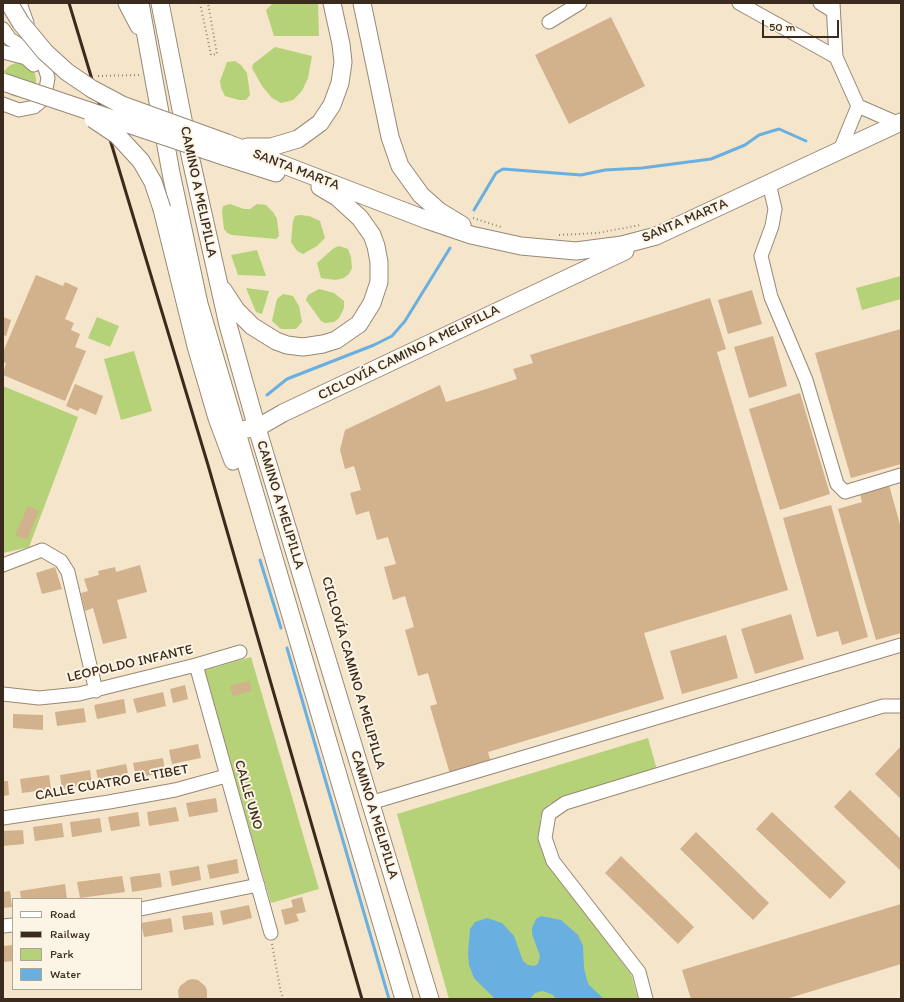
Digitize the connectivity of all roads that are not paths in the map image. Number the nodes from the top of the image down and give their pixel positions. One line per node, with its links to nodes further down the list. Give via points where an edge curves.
1 (9, 3): 25 (main road, bridge, via 21,23 45,52 85,85 122,105)
2 (20, 3): 17 (street)
3 (160, 3): 14 (main road, CAMINO A MELIPILLA)
4 (168, 3): 14 (main road)
5 (332, 3): 25 (main road, via 343,62 338,89 326,114 309,132 289,143)
6 (362, 3): 30 (main road, via 390,137 400,166 421,195 439,211 474,231)
7 (580, 3): 12 (street)
8 (739, 3): 18 (street)
9 (820, 3): 11 (street)
10 (133, 7): 33 (main road, CAMINO A MELIPILLA, via 148,46 191,273)
11 (833, 7): 18 (street)
12 (549, 22)
13 (3, 29): 17 (street, via 10,39)
14 (167, 40): 32 (main road, CAMINO A MELIPILLA)
15 (3, 43): 17 (street)
16 (3, 52): 20 (street, via 26,58 39,74 40,83 35,95 24,101 10,100)
17 (29, 52): 22 (street, via 45,68 48,78 47,90 34,107 14,110)
18 (836, 57): 23 (street)
19 (3, 82): 21 (main road, bridge)
20 (3, 93)
21 (61, 101): 25 (main road, bridge); 36 (main road, bridge, via 106,127 134,152 150,175 162,209 184,302 217,418 246,493)
22 (3, 104)
23 (858, 106): 24 (street); 26 (street)
24 (899, 123): 26 (main road, SANTA MARTA)
25 (226, 150): 28 (main road, SANTA MARTA); 29 (main road, SANTA MARTA)
26 (840, 150): 27 (main road, SANTA MARTA)
27 (769, 183): 31 (main road, SANTA MARTA); 35 (street, via 774,210 772,226 761,256 771,298 806,380 836,484 844,492)
28 (316, 185): 29 (main road, SANTA MARTA); 32 (main road, via 337,197 360,218 372,235 378,254 380,273 377,290 366,314 353,330 336,340 313,346 295,346 276,341 252,326 236,310)
29 (365, 196): 30 (main road, SANTA MARTA, via 445,227)
30 (503, 235): 31 (main road, SANTA MARTA, via 543,250 576,251 615,246)
31 (656, 236): 34 (main road, via 283,413)
32 (214, 270): 34 (main road, CAMINO A MELIPILLA)
33 (232, 422): 34 (main road, via 244,429); 36 (main road, CAMINO A MELIPILLA)
34 (257, 428): 45 (main road, CAMINO A MELIPILLA)
35 (901, 475)
36 (261, 519): 50 (main road, CAMINO A MELIPILLA)
37 (3, 565): 41 (street, via 42,550 60,561 68,572)
38 (901, 645): 45 (street)
39 (240, 652): 40 (street, LEOPOLDO INFANTE)
40 (196, 665): 41 (street, LEOPOLDO INFANTE); 44 (street, CALLE UNO)
41 (96, 691): 42 (street, LEOPOLDO INFANTE, via 39,698)
42 (3, 694)
43 (901, 706): 52 (street, via 883,706 565,803 549,814 545,838 553,861 639,972)
44 (226, 776): 46 (street, CALLE CUATRO EL TIBET, via 168,792); 47 (street, CALLE UNO)
45 (370, 803): 51 (main road, CAMINO A MELIPILLA)
46 (3, 818)
47 (258, 885): 48 (street); 49 (street, CALLE UNO)
48 (142, 909)
49 (271, 933)
50 (404, 999)
51 (430, 999)
52 (646, 999)

